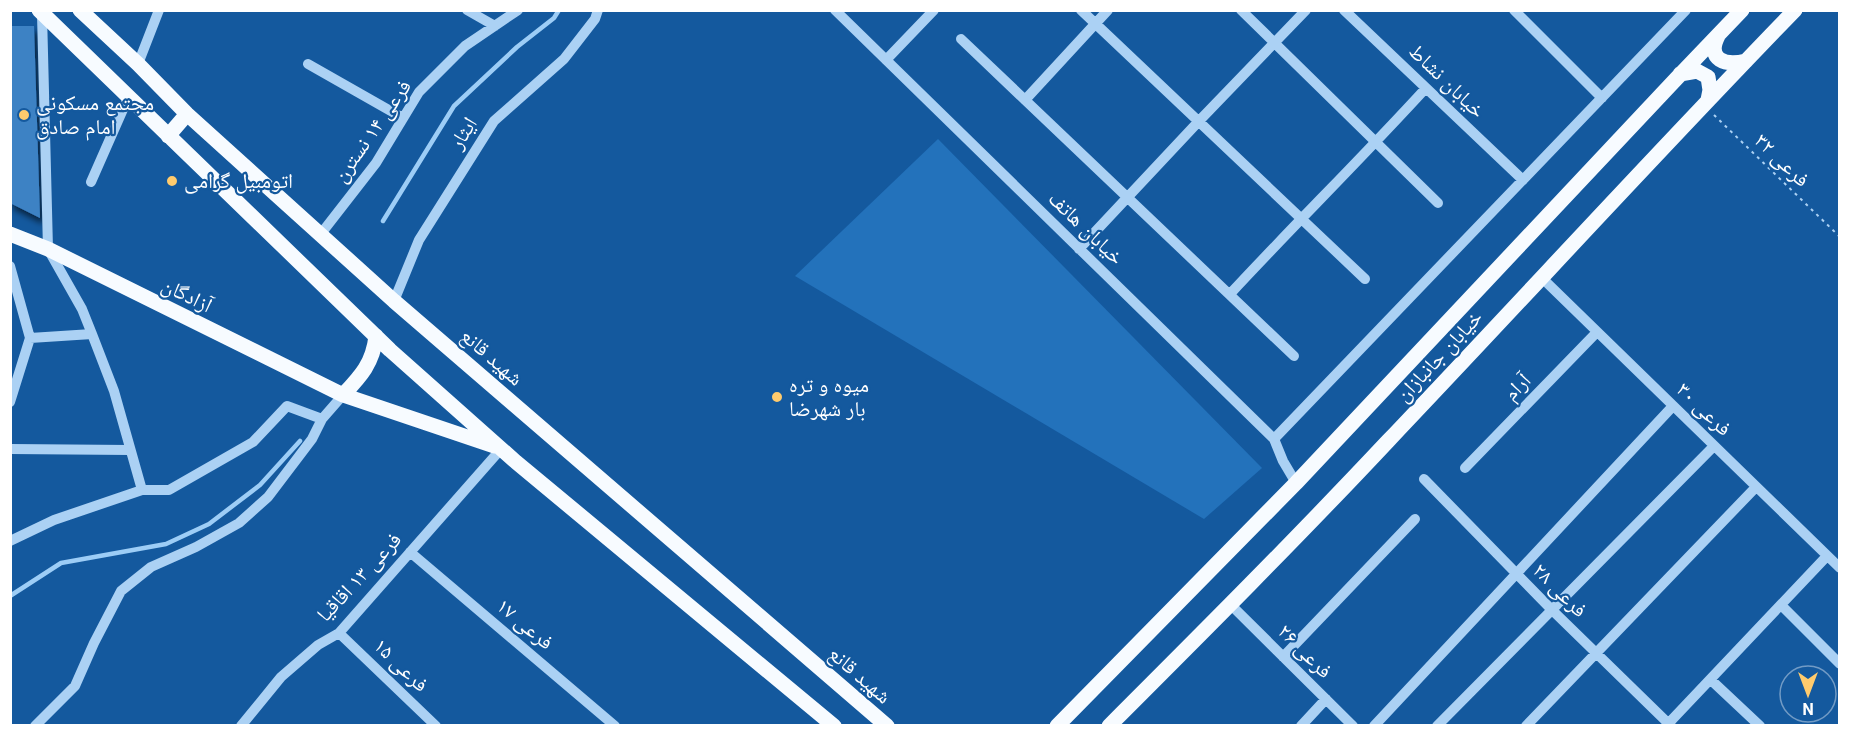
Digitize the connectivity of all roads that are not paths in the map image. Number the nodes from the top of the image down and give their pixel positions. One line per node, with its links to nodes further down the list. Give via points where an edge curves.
1 (80, 10): 25 (main road, شهید قانع)
2 (159, 10): 25 (street)
3 (467, 10): 19 (street)
4 (518, 10): 19 (street, فرعی ۱۴ نسترن)
5 (598, 10): 51 (street, ایثار, via 564,59 494,121 419,240)
6 (835, 10): 23 (street, خیابان هاتف)
7 (934, 10): 23 (street)
8 (1081, 10): 18 (street)
9 (1108, 10): 18 (street)
10 (1241, 10): 22 (street)
11 (1306, 10): 22 (street)
12 (1344, 10): 28 (street, خیابان نشاط)
13 (1514, 10): 30 (street)
14 (1742, 10): 20 (main road, خیابان جانبازان)
15 (1795, 10): 24 (main road, خیابان جانبازان)
16 (1686, 11): 30 (street)
17 (40, 12): 29 (main road); 45 (street)
18 (1095, 24): 31 (street); 35 (street)
19 (495, 26): 34 (street, فرعی ۱۴ نسترن, via 465,46 419,92)
20 (1718, 36): 24 (main road, via 1713,46 1721,61); 27 (main road, خیابان جانبازان)
21 (961, 39): 31 (street)
22 (1275, 44): 35 (street); 37 (street)
23 (886, 60): 46 (street, خیابان هاتف)
24 (1746, 61): 32 (main road, خیابان جانبازان)
25 (138, 64): 33 (main road, شهید قانع)
26 (308, 64): 34 (street)
27 (1680, 74): 32 (main road, via 1697,71 1708,77 1710,90); 68 (main road, خیابان جانبازان)
28 (1426, 88): 37 (street); 38 (street, خیابان نشاط)
29 (128, 98): 36 (main road); 39 (street)
30 (1602, 98): 38 (street)
31 (1025, 100): 40 (street)
32 (1706, 102): 48 (main road, خیابان جانبازان)
33 (187, 114): 36 (main road); 44 (main road, شهید قانع)
34 (404, 118): 44 (street, فرعی ۱۴ نسترن, via 376,163)
35 (1199, 121): 40 (street); 42 (street)
36 (168, 136): 54 (main road)
37 (1376, 142): 41 (street); 42 (street)
38 (1523, 180): 61 (street)
39 (91, 182)
40 (1128, 198): 46 (street); 50 (street)
41 (1438, 203)
42 (1301, 218): 49 (street); 50 (street)
43 (10, 234): 45 (main road, آزادگان)
44 (320, 235): 51 (main road, شهید قانع)
45 (48, 249): 53 (street); 57 (main road, آزادگان)
46 (1079, 249): 61 (street, خیابان هاتف)
47 (10, 266): 55 (street)
48 (1541, 277): 52 (street, فرعی ۳۰); 77 (main road, خیابان جانبازان)
49 (1365, 279)
50 (1230, 294): 56 (street)
51 (394, 301): 92 (main road, شهید قانع)
52 (1597, 332): 59 (street, فرعی ۳۰); 66 (street, آرام)
53 (92, 334): 55 (street); 65 (street, via 114,391)
54 (376, 336): 57 (main road, via 368,364); 63 (main road)
55 (30, 338): 58 (street)
56 (1294, 356)
57 (343, 395): 60 (street); 63 (main road, آزادگان)
58 (10, 402)
59 (1673, 405): 62 (street, فرعی ۳۰); 76 (street)
60 (322, 419): 70 (street, via 287,405 253,442 213,466 169,490); 88 (street, via 312,439 268,497 239,523 196,548 151,567 121,591 75,686)
61 (1274, 439): 68 (street, خیابان هاتف)
62 (1714, 446): 69 (street, فرعی ۳۰); 79 (street)
63 (501, 448): 73 (street, فرعی ۱۳ اقاقیا); 91 (main road)
64 (10, 450): 65 (street)
65 (130, 450): 70 (street)
66 (1465, 468)
67 (1424, 479): 76 (street, فرعی ۲۸)
68 (1296, 483): 93 (main road, خیابان جانبازان)
69 (1756, 487): 74 (street, فرعی ۳۰); 81 (street)
70 (142, 490): 72 (street, via 54,520)
71 (1415, 519): 82 (street)
72 (10, 541)
73 (410, 552): 80 (street, فرعی ۱۳ اقاقیا); 90 (street, فرعی ۱۷)
74 (1827, 556): 75 (street, فرعی ۳۰); 78 (street)
75 (1839, 568)
76 (1515, 573): 79 (street, فرعی ۲۸); 97 (street)
77 (1230, 604): 82 (street, فرعی ۲۶); 94 (main road, خیابان جانبازان)
78 (1781, 605): 83 (street); 84 (street)
79 (1551, 609): 81 (street, فرعی ۲۸); 98 (street)
80 (339, 633): 86 (street, فرعی ۱۳ اقاقیا, via 318,645 281,677); 89 (street, فرعی ۱۵)
81 (1597, 652): 87 (street, فرعی ۲۸); 99 (street)
82 (1283, 657): 85 (street, فرعی ۲۶)
83 (1839, 664)
84 (1711, 680): 87 (street); 100 (street)
85 (1326, 699): 95 (street); 96 (street, فرعی ۲۶)
86 (245, 724)
87 (1668, 725)
88 (35, 726)
89 (436, 726)
90 (615, 726)
91 (834, 726)
92 (887, 726)
93 (1057, 726)
94 (1109, 726)
95 (1301, 726)
96 (1353, 726)
97 (1374, 726)
98 (1437, 726)
99 (1526, 726)
100 (1760, 726)

